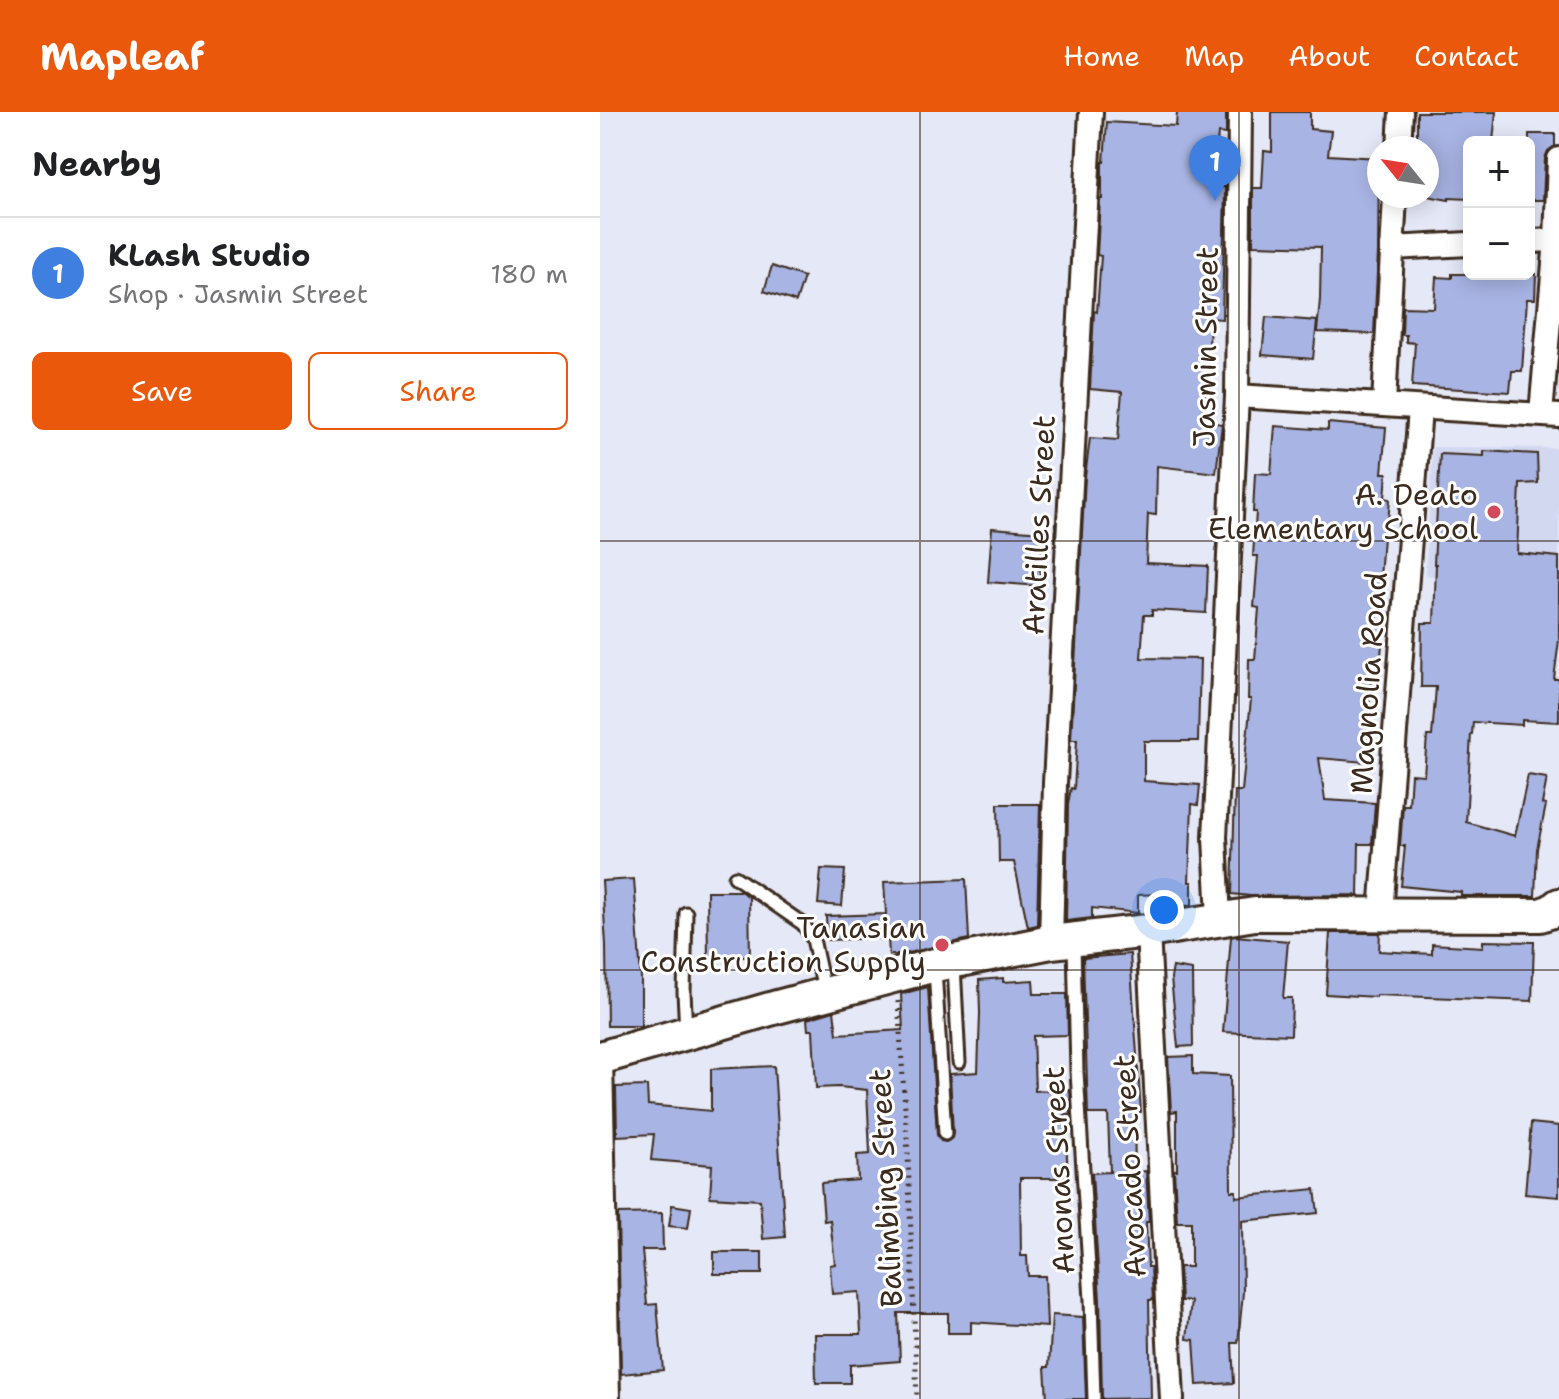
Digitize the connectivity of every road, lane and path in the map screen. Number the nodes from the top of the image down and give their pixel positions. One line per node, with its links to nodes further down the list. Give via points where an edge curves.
1 (1091, 112): 21 (street, Aratilles Street, via 1055,783)
2 (1240, 112): 11 (street, Jasmin Street)
3 (1401, 112): 4 (street)
4 (1400, 136)
5 (1559, 159): 7 (street)
6 (1394, 208): 10 (street)
7 (1556, 240): 8 (street); 14 (street)
8 (1535, 241)
9 (1463, 244): 10 (street)
10 (1391, 248): 12 (street)
11 (1237, 396): 12 (street); 19 (street, Jasmin Street, via 1215,837)
12 (1384, 404): 13 (street)
13 (1420, 409): 14 (street); 18 (street, Magnolia Road)
14 (1550, 415)
15 (735, 877): 24 (lane, via 803,924 813,939)
16 (1559, 905): 18 (main road, via 1540,915)
17 (686, 913): 25 (lane)
18 (1381, 913): 19 (main road)
19 (1219, 919): 20 (main road)
20 (1148, 931): 21 (main road); 32 (street, Avocado Street)
21 (1063, 940): 22 (main road); 31 (lane, Anonas Street, via 1077,1072)
22 (944, 963): 23 (main road); 27 (lane); 28 (lane)
23 (896, 976): 24 (main road); 30 (path, Balimbing Street)
24 (825, 994): 25 (main road)
25 (686, 1033): 26 (main road)
26 (601, 1058): 29 (street)
27 (959, 1062)
28 (945, 1134)
29 (608, 1399)
30 (917, 1399)
31 (1094, 1399)
32 (1172, 1399)

